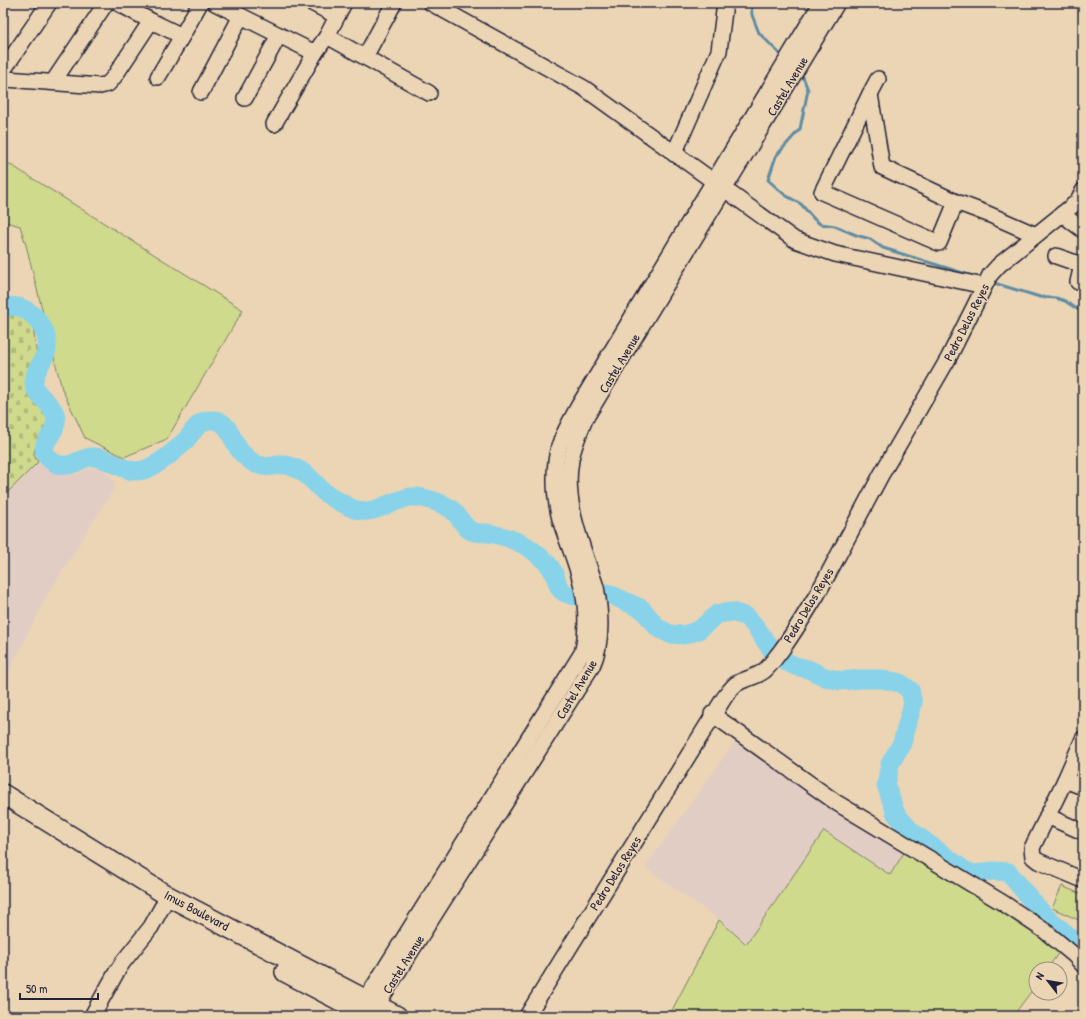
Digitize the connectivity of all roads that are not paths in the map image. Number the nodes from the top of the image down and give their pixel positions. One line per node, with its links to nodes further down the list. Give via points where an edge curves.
1 (49, 3): 22 (street, via 4,69 3,76 6,79)
2 (106, 3): 22 (street)
3 (118, 3): 14 (street)
4 (200, 3): 16 (street)
5 (214, 3): 13 (street)
6 (312, 3): 12 (street)
7 (394, 3): 19 (street)
8 (431, 3): 28 (street, via 584,88)
9 (725, 3): 28 (street, via 720,51)
10 (821, 3): 29 (street, Castel Avenue)
11 (837, 3): 29 (street, Castel Avenue)
12 (340, 9): 17 (street)
13 (242, 16): 15 (street); 23 (street)
14 (150, 21): 16 (street); 22 (street, via 108,84 100,86)
15 (279, 35): 18 (street); 26 (street)
16 (182, 36): 20 (street)
17 (327, 36): 18 (street); 19 (street)
18 (315, 53): 27 (street)
19 (365, 57): 24 (street)
20 (158, 77)
21 (878, 79): 25 (street)
22 (53, 82)
23 (201, 92)
24 (429, 93)
25 (870, 94): 31 (street, via 882,167); 31 (street, via 822,192 939,243)
26 (245, 98)
27 (274, 124)
28 (674, 154): 29 (street)
29 (719, 186): 38 (street, via 795,240 835,254); 50 (street, Castel Avenue, via 585,420 574,448 570,475 572,505 596,587 599,617 597,655 584,679)
30 (1083, 191): 32 (street, Pedro Delos Reyes, via 1077,202)
31 (956, 202): 34 (street)
32 (1062, 214): 33 (street); 34 (street, Pedro Delos Reyes)
33 (1083, 230)
34 (1036, 235): 38 (street, Pedro Delos Reyes, via 999,265)
35 (1056, 256): 36 (street)
36 (1083, 264): 37 (street)
37 (1078, 282)
38 (984, 286): 39 (street, Pedro Delos Reyes, via 948,359 881,475 818,593 771,664 753,678 735,685)
39 (712, 714): 49 (street, via 837,803 1039,927 1074,955); 53 (street, Pedro Delos Reyes)
40 (1082, 742): 41 (street)
41 (1065, 780): 42 (street); 45 (street)
42 (1083, 787)
43 (3, 794): 48 (main road, Imus Boulevard)
44 (3, 809): 48 (main road, Imus Boulevard)
45 (1047, 816): 46 (street); 47 (street, via 1032,848 1033,857)
46 (1083, 832)
47 (1083, 880)
48 (165, 902): 50 (main road, Imus Boulevard); 51 (street, via 151,927 123,962)
49 (1083, 966)
50 (368, 1010): 52 (main road, Imus Boulevard)
51 (92, 1016)
52 (397, 1016)
53 (527, 1016)

